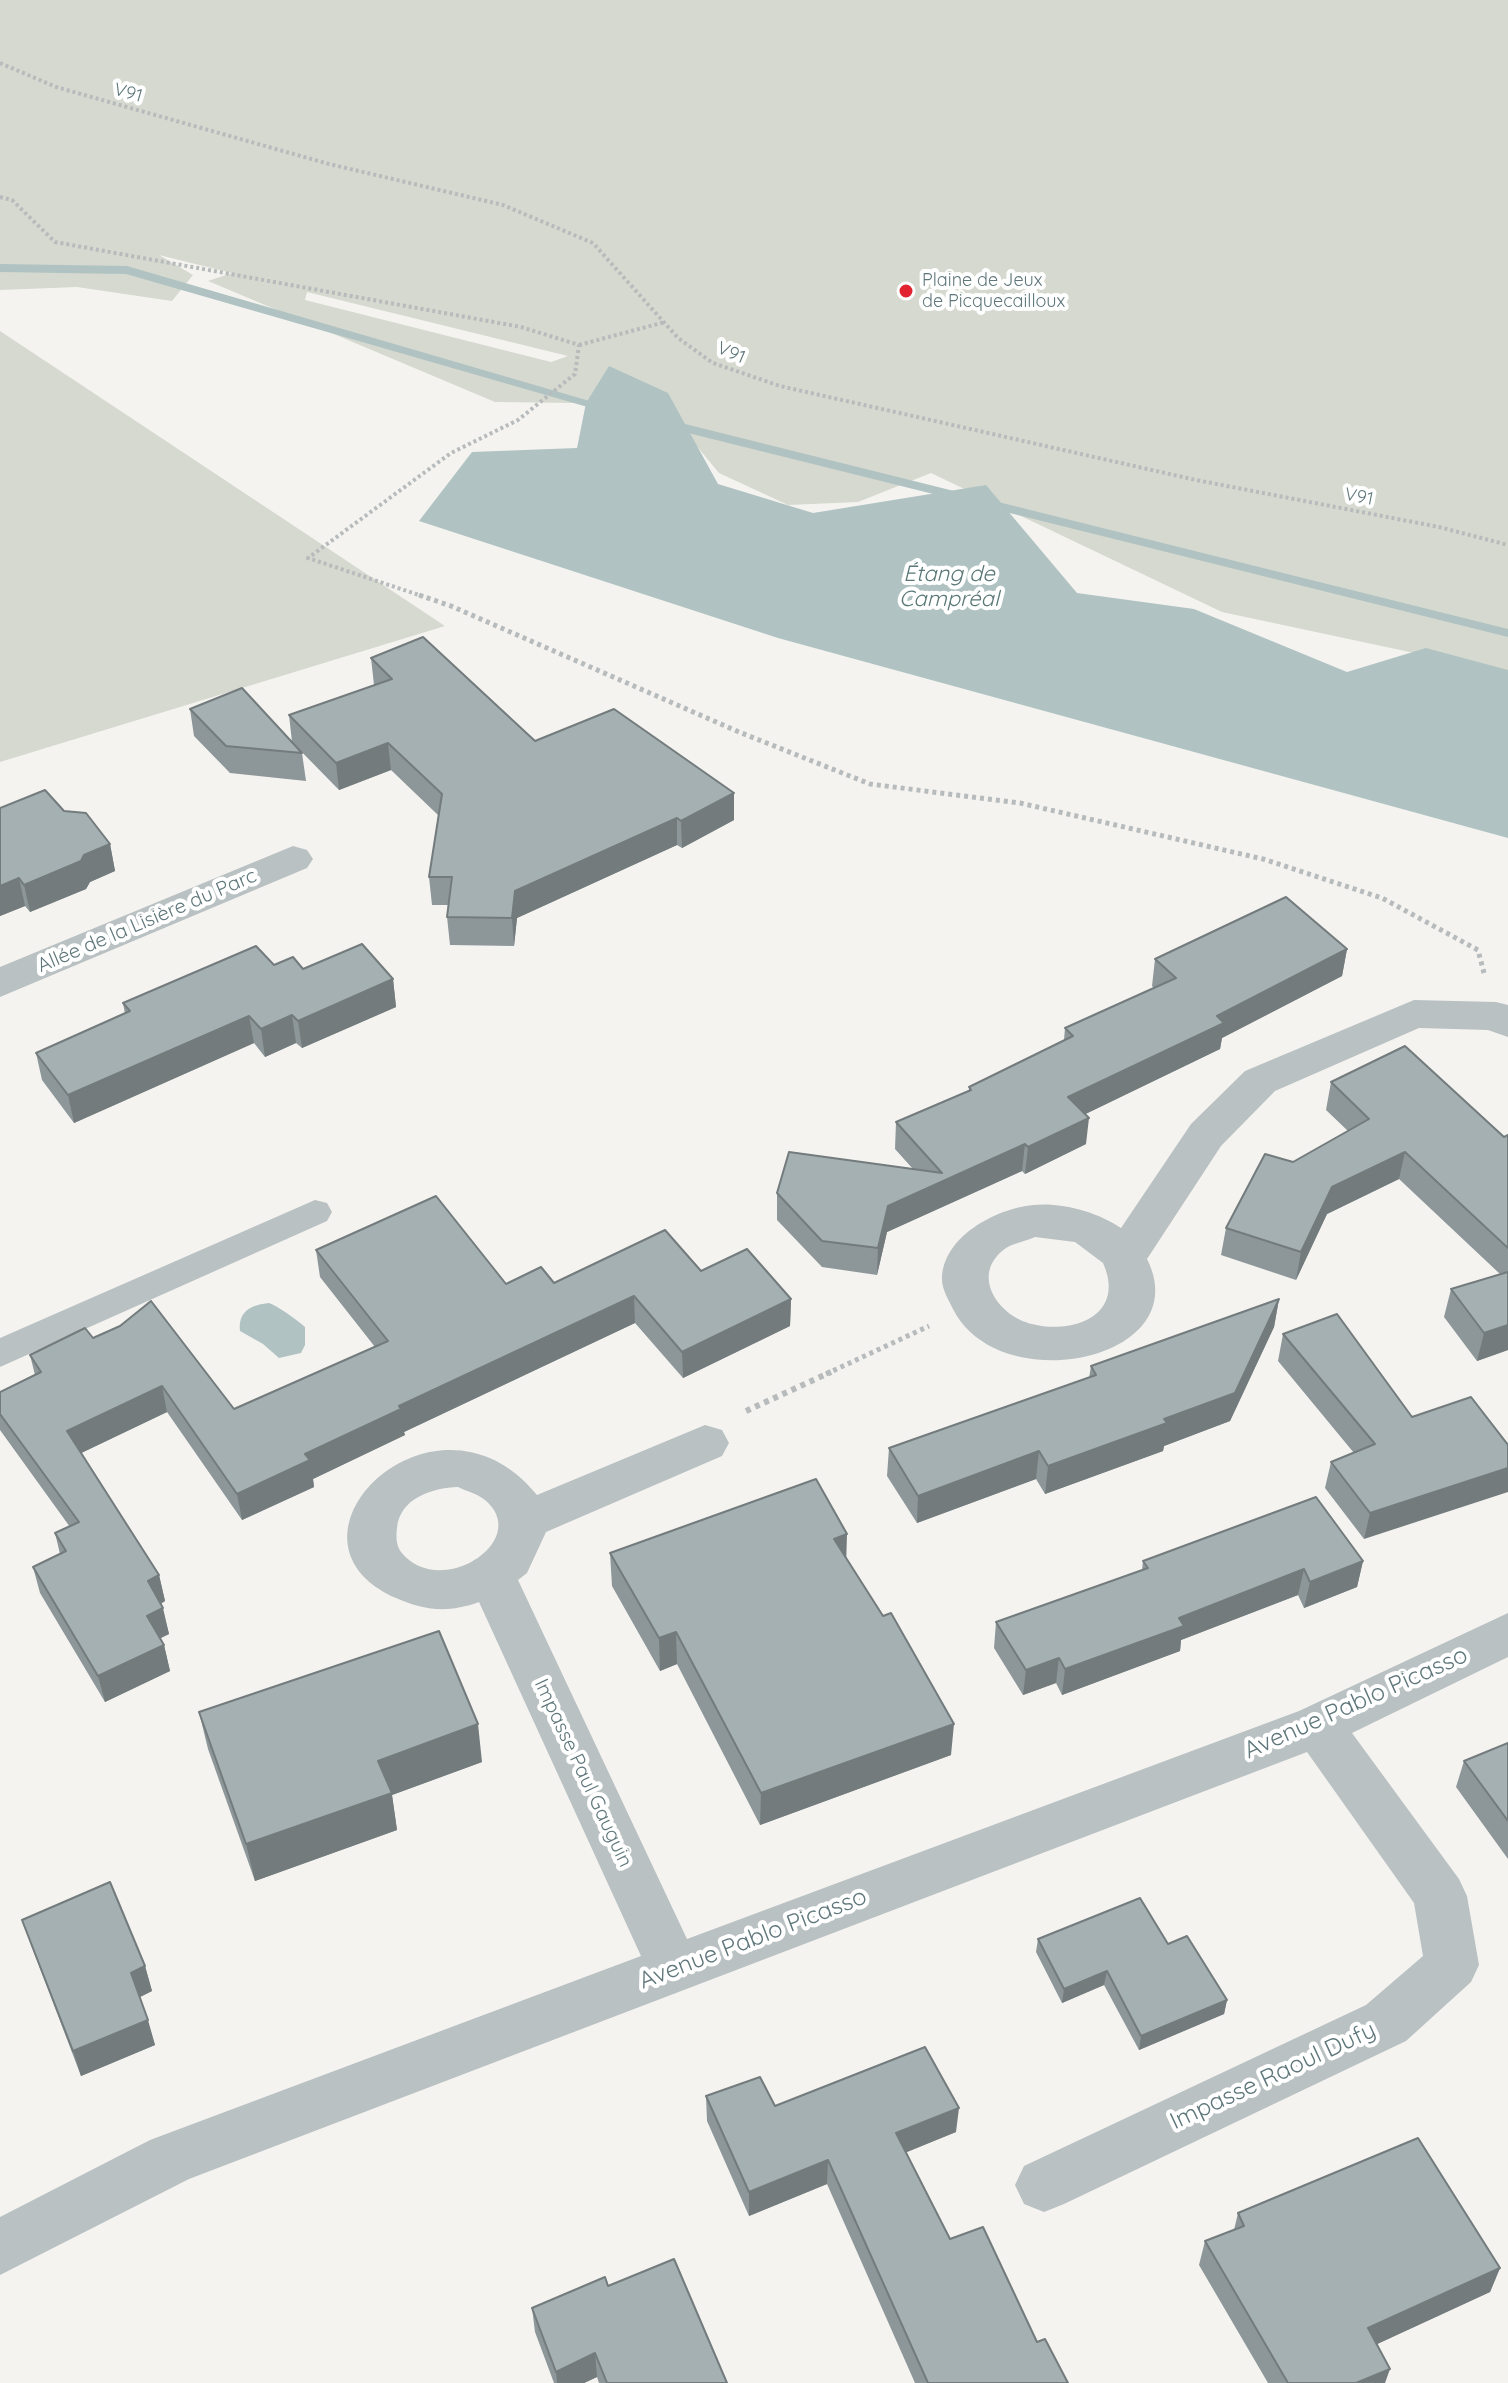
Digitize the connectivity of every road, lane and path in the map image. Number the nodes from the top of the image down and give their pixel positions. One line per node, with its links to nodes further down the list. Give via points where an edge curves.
1 (0, 63): 3 (path, V91, via 56,87 329,164 503,205 593,243)
2 (0, 197): 4 (path, via 12,200 55,242 521,327)
3 (665, 322): 4 (path); 5 (path, V91, via 713,363 780,386)
4 (579, 345): 8 (path, via 575,374 518,420 451,453 308,558 451,606 870,784 1036,806 1263,859 1382,898 1478,950)
5 (1508, 545)
6 (293, 859): 7 (street, Allée de la Lisière du Parc)
7 (0, 983)
8 (1502, 1020): 10 (street, via 1414,1014 1260,1081 1206,1135)
9 (315, 1212): 12 (lane)
10 (1124, 1258): 11 (street, via 1085,1228 1032,1221 1007,1226 971,1254 963,1273); 11 (street, via 1133,1278 1132,1299 1123,1318 1104,1334 1079,1344 1022,1341 997,1330)
11 (973, 1305): 13 (path, via 721,1423)
12 (0, 1353)
13 (705, 1443): 14 (street)
14 (524, 1521): 15 (street, via 516,1551); 15 (street, via 518,1501 505,1485 462,1468 413,1476 378,1505 372,1545 380,1563 397,1578 443,1590)
15 (492, 1577): 18 (street, Impasse Paul Gauguin)
16 (1508, 1634): 17 (street, Avenue Pablo Picasso)
17 (1317, 1726): 18 (street, Avenue Pablo Picasso); 19 (street, Impasse Raoul Dufy, via 1440,1896 1452,1965 1386,2023)
18 (674, 1969): 20 (street, Avenue Pablo Picasso, via 170,2159)
19 (1044, 2185)
20 (0, 2247)

